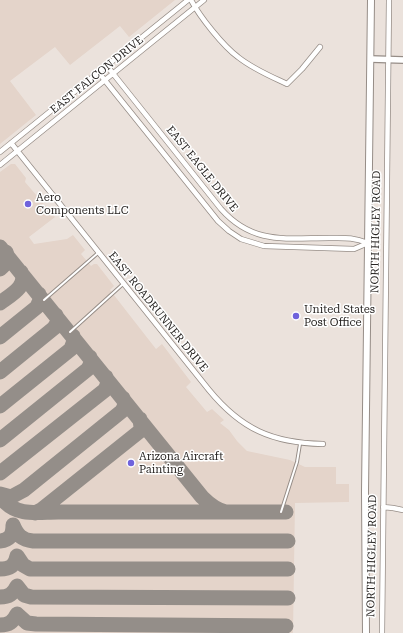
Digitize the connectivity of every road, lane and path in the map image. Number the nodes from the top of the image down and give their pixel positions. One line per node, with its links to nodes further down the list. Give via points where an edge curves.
1 (189, 0): 5 (street); 10 (street, EAST FALCON DRIVE)
2 (204, 0): 5 (street, EAST FALCON DRIVE)
3 (371, 0): 7 (main road, NORTH HIGLEY ROAD)
4 (388, 0): 8 (street, NORTH HIGLEY ROAD)
5 (195, 8): 6 (street, via 237,57 287,84); 12 (street, EAST FALCON DRIVE)
6 (320, 47)
7 (371, 59): 8 (street); 20 (main road, NORTH HIGLEY ROAD)
8 (388, 60): 9 (street); 27 (street, NORTH HIGLEY ROAD)
9 (403, 60)
10 (107, 66): 11 (street, EAST FALCON DRIVE); 12 (street, EAST EAGLE DRIVE)
11 (99, 73): 13 (street, EAST EAGLE DRIVE); 14 (street, EAST FALCON DRIVE)
12 (113, 74): 13 (street, EAST FALCON DRIVE); 15 (street, EAST EAGLE DRIVE)
13 (105, 80): 16 (street, EAST FALCON DRIVE); 18 (street, EAST EAGLE DRIVE)
14 (11, 143): 16 (street, EAST ROADRUNNER DRIVE); 17 (street, EAST FALCON DRIVE)
15 (172, 148): 18 (street); 20 (street, EAST EAGLE DRIVE, via 228,217 246,230 263,236 354,238)
16 (17, 151): 19 (street, EAST FALCON DRIVE); 21 (street, EAST ROADRUNNER DRIVE)
17 (0, 152)
18 (164, 154): 20 (street, EAST EAGLE DRIVE, via 218,221 241,239 279,248 354,249)
19 (0, 165)
20 (368, 243): 30 (main road, NORTH HIGLEY ROAD)
21 (98, 253): 22 (street, EAST ROADRUNNER DRIVE); 23 (lane)
22 (123, 284): 24 (lane); 25 (street, EAST ROADRUNNER DRIVE, via 224,407 254,429)
23 (44, 300)
24 (70, 332)
25 (300, 444): 26 (street, EAST ROADRUNNER DRIVE); 29 (lane)
26 (322, 444)
27 (383, 507): 28 (street); 31 (street, NORTH HIGLEY ROAD)
28 (403, 510)
29 (281, 512)
30 (366, 633)
31 (382, 633)

